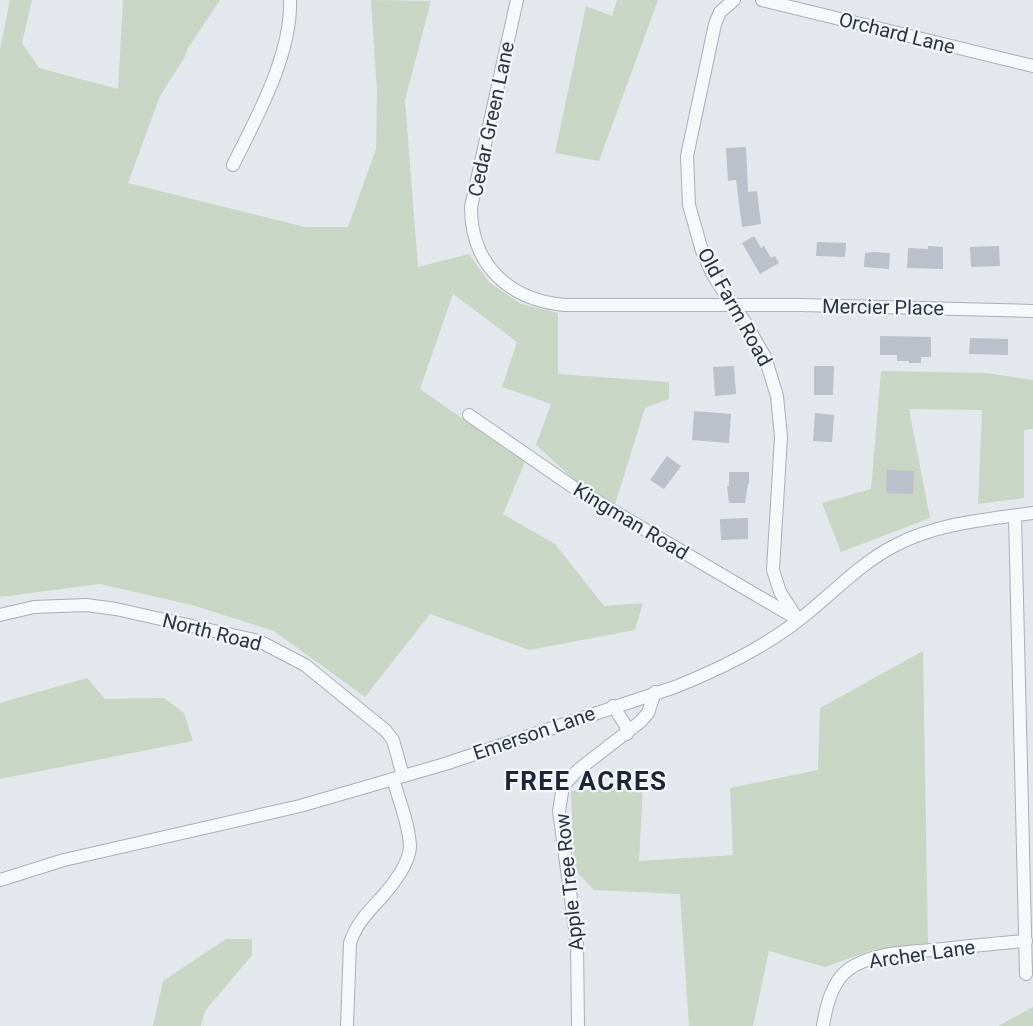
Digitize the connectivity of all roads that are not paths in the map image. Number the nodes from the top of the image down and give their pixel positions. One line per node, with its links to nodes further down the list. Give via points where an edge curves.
1 (290, 0): 6 (street, via 282,53)
2 (517, 0): 7 (street, Cedar Green Lane, via 471,207 474,236 486,262 513,290 549,304)
3 (734, 0): 7 (street, Old Farm Road, via 717,18 687,156 689,205 695,228 712,273)
4 (762, 0): 5 (street, Orchard Lane)
5 (1033, 66)
6 (233, 165)
7 (732, 305): 8 (street, Mercier Place); 13 (street, Old Farm Road, via 761,348 777,396 781,437 773,570 780,592)
8 (1033, 311)
9 (469, 415): 13 (street, Kingman Road, via 576,489)
10 (1033, 513): 11 (street, Emerson Lane)
11 (1015, 516): 13 (street, Emerson Lane, via 938,528 907,540 871,560); 19 (street)
12 (0, 615): 17 (street, North Road, via 34,607 86,605 259,641 305,665 385,730 393,740)
13 (798, 620): 14 (street, Emerson Lane, via 719,668)
14 (655, 692): 15 (street, Emerson Lane); 16 (street, Apple Tree Row, via 648,713)
15 (613, 706): 16 (street); 17 (street, Emerson Lane)
16 (627, 734): 22 (street, Apple Tree Row, via 563,786 559,812 577,943)
17 (398, 777): 18 (street, Emerson Lane, via 300,806 64,860); 21 (street, North Road, via 410,848 395,883 354,931)
18 (0, 880)
19 (1026, 941): 20 (street); 23 (street, Archer Lane, via 893,954 862,961 838,981 829,998)
20 (1026, 974)
21 (346, 1026)
22 (578, 1026)
23 (823, 1026)

